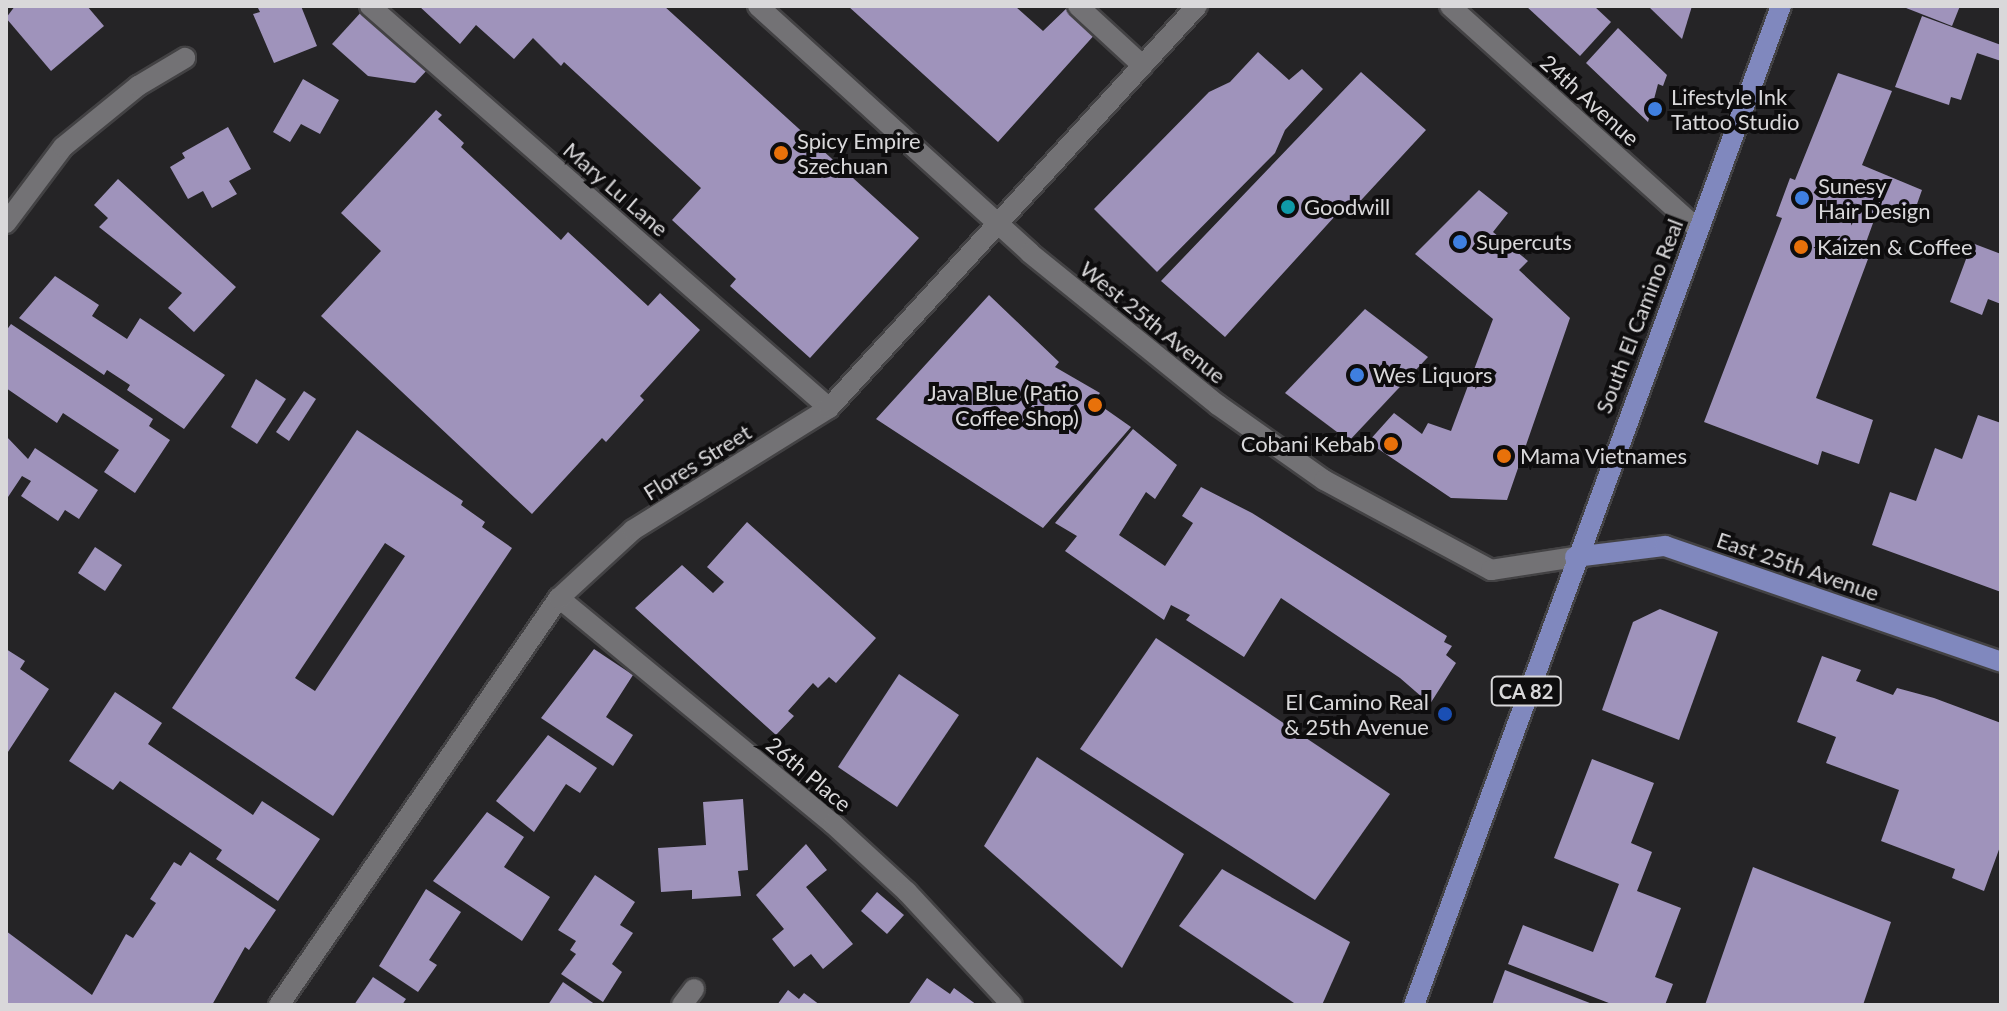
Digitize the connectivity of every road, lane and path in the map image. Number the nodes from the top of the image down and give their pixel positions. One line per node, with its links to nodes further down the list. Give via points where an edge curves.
1 (370, 6): 12 (street, Mary Lu Lane)
2 (758, 6): 10 (street, West 25th Avenue)
3 (1078, 6): 8 (street)
4 (1197, 6): 8 (street, Flores Street)
5 (1450, 6): 11 (street, 24th Avenue)
6 (1781, 6): 11 (main road, South El Camino Real / CA 82)
7 (185, 58): 9 (street, via 138,86 63,147)
8 (1143, 66): 10 (street, Flores Street)
9 (6, 223)
10 (996, 223): 12 (street, Flores Street); 13 (street, West 25th Avenue, via 1218,405 1324,480 1421,537 1491,570)
11 (1698, 229): 13 (main road, South El Camino Real / CA 82)
12 (829, 408): 14 (street, Flores Street, via 633,530)
13 (1575, 557): 15 (main road, East 25th Avenue, via 1665,546); 18 (main road, South El Camino Real / CA 82)
14 (559, 598): 16 (street, Flores Street); 17 (street, 26th Place, via 833,824 907,892)
15 (2001, 662)
16 (279, 1005)
17 (1012, 1005)
18 (1414, 1005)

